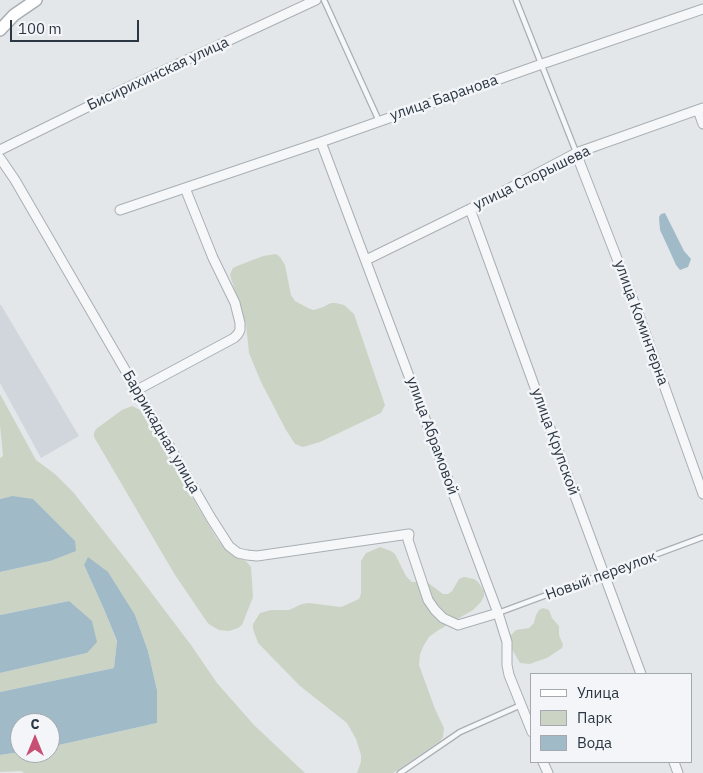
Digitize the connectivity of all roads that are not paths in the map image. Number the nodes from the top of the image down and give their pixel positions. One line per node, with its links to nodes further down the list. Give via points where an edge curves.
1 (36, 0): 6 (street, via 14,15)
2 (316, 0): 12 (street, Бисирихинская улица)
3 (324, 0): 9 (lane)
4 (516, 0): 7 (lane)
5 (703, 9): 7 (street, улица Баранова)
6 (0, 30)
7 (542, 64): 9 (street, улица Баранова); 13 (lane)
8 (700, 109): 10 (street); 13 (street, улица Спорышева)
9 (379, 121): 11 (street, улица Баранова)
10 (703, 124)
11 (321, 142): 15 (street, улица Баранова); 18 (street, улица Абрамовой)
12 (0, 150)
13 (576, 153): 16 (street, улица Спорышева); 20 (street, улица Коминтерна)
14 (0, 158): 19 (street, Баррикадная улица)
15 (185, 188): 17 (street, улица Баранова); 19 (street, via 235,304 240,330 234,338)
16 (470, 208): 18 (street, улица Спорышева); 22 (street, улица Крупской)
17 (120, 210)
18 (366, 260): 23 (street, улица Абрамовой)
19 (136, 390): 23 (street, Баррикадная улица, via 228,546 238,553 257,556 409,534 408,540 428,600 443,618 458,625)
20 (703, 494)
21 (703, 537): 22 (lane, Новый переулок)
22 (604, 575): 23 (lane, Новый переулок); 24 (street, улица Крупской)
23 (498, 613): 25 (street, улица Абрамовой, via 507,642 508,670)
24 (641, 673)
25 (521, 705): 26 (street, улица Абрамовой); 27 (lane, via 460,732)
26 (530, 727)
27 (400, 773)

